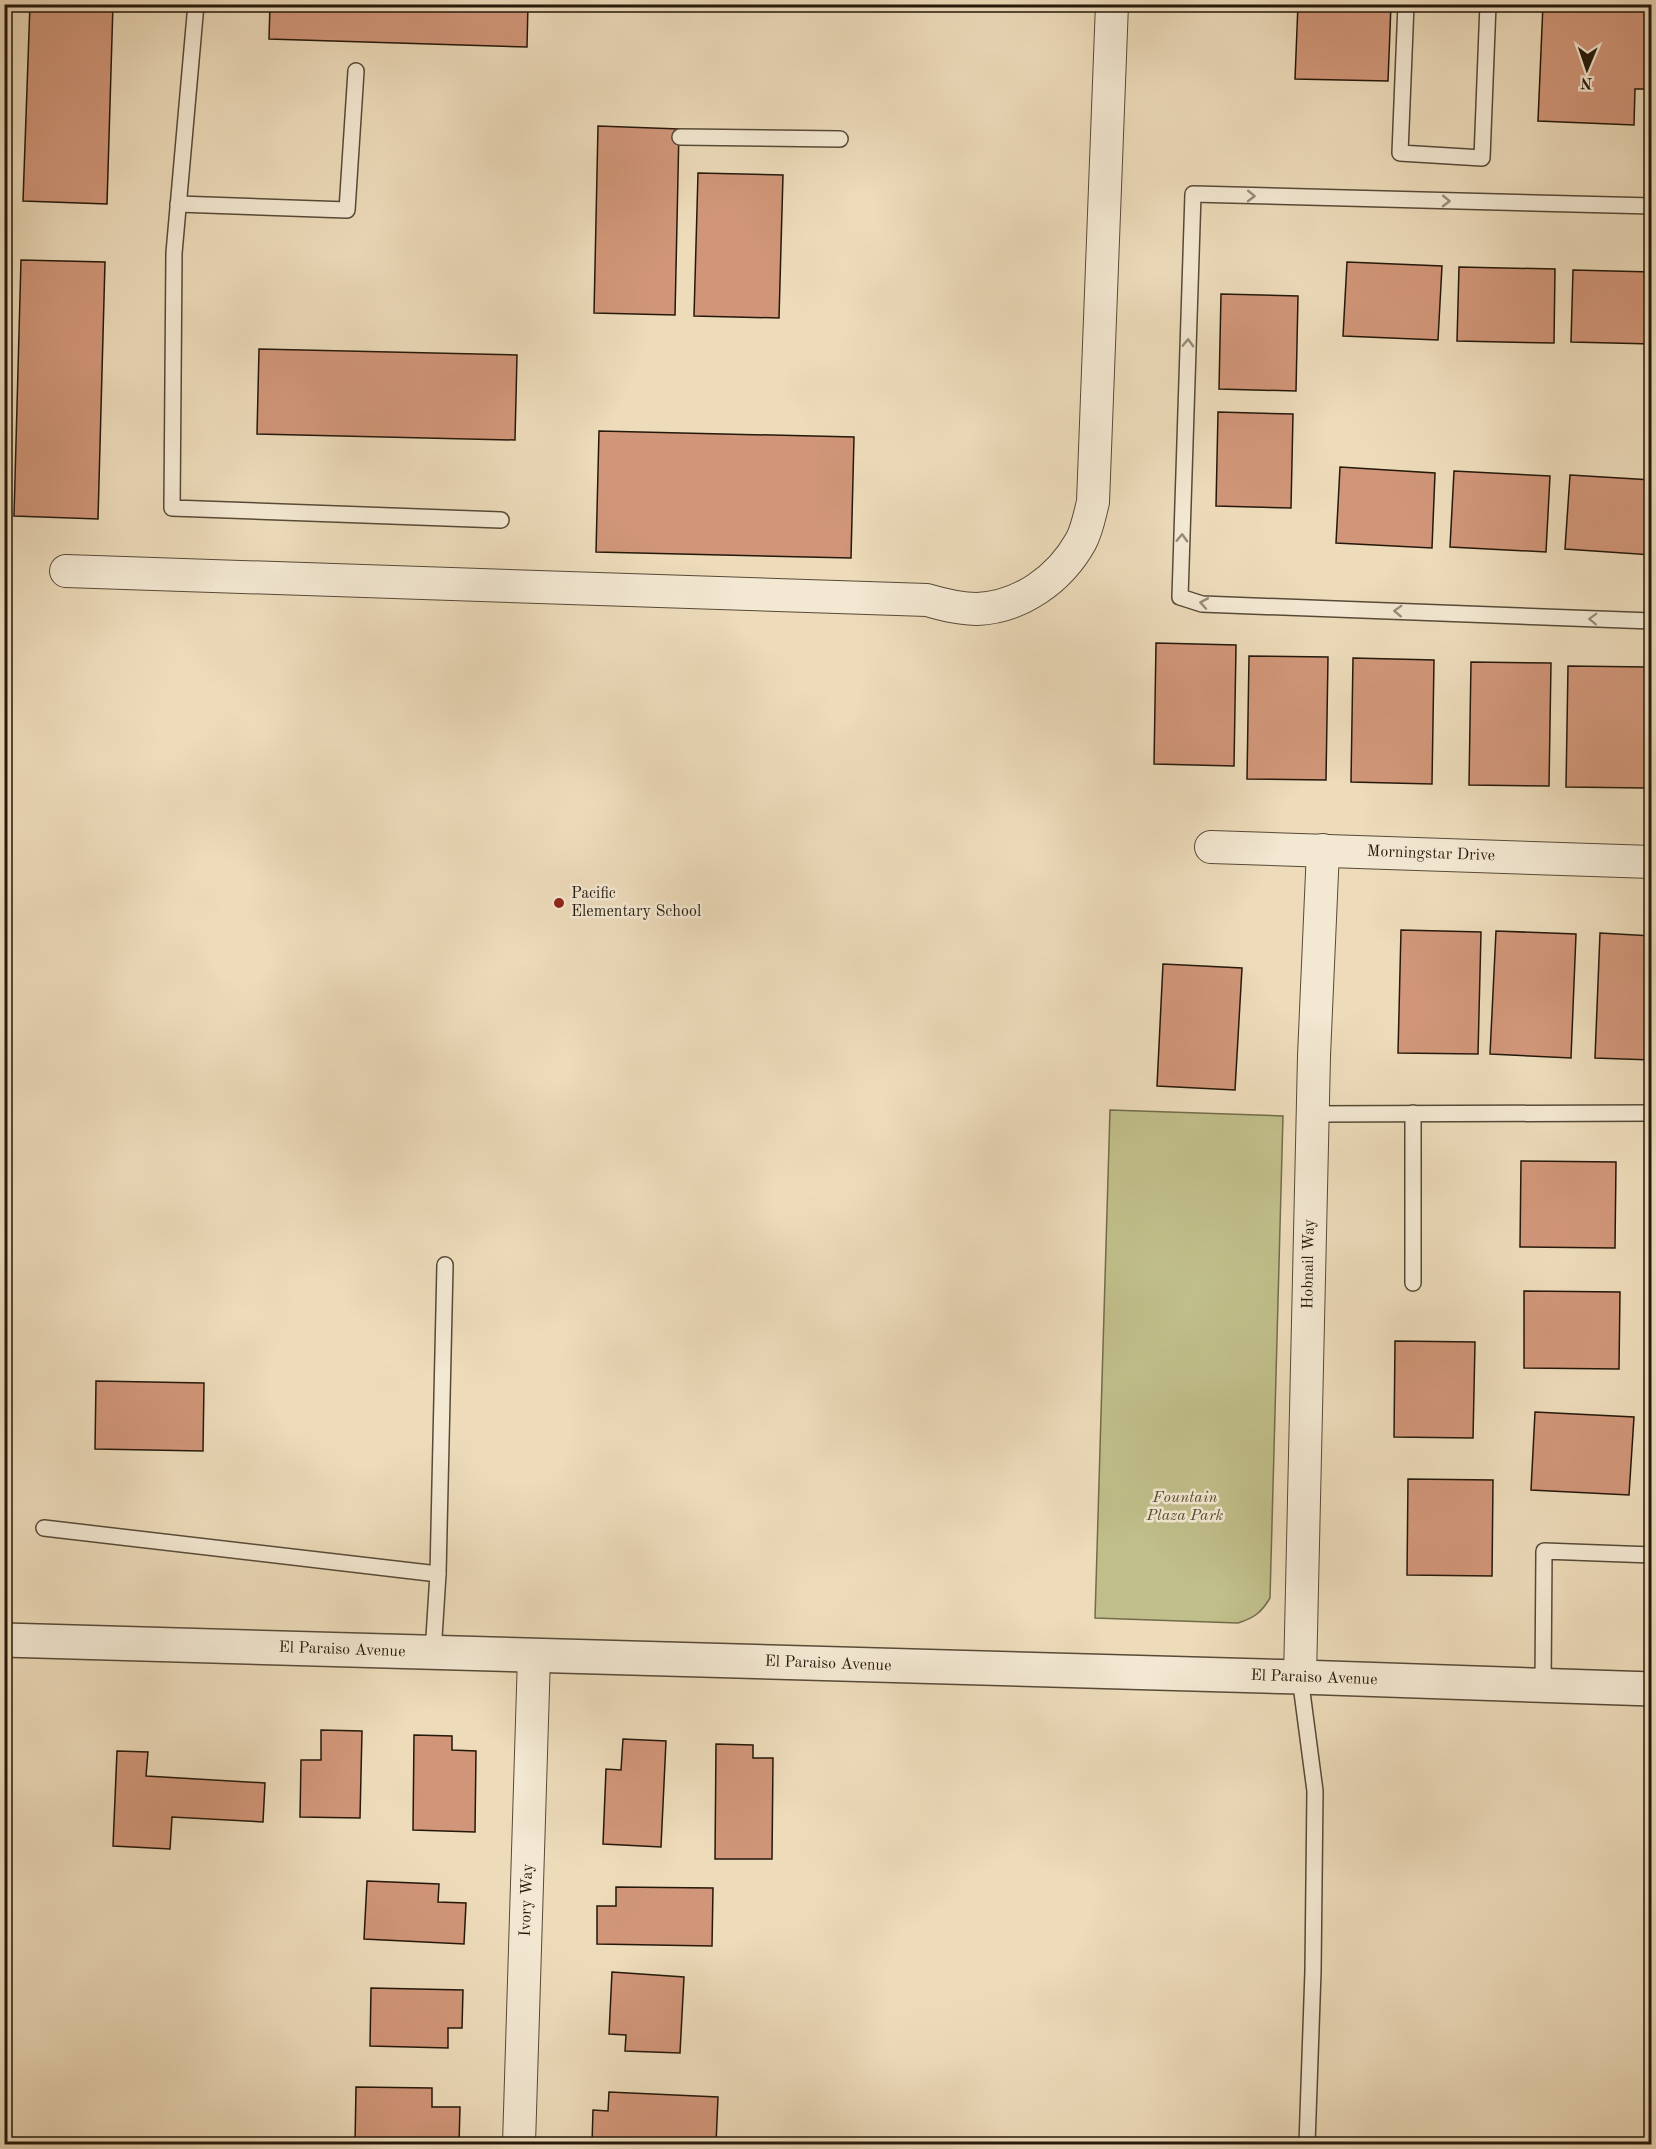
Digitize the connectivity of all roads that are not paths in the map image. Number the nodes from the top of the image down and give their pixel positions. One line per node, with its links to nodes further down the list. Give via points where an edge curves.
1 (196, 4): 8 (lane)
2 (1113, 4): 11 (street, via 1093,502 1082,539 1068,562 1029,595 978,609 952,608 927,600)
3 (1406, 4): 4 (lane, via 1400,153 1482,158)
4 (1488, 4)
5 (356, 71): 8 (lane, via 347,210)
6 (680, 137): 7 (lane)
7 (840, 139)
8 (178, 204): 10 (lane, via 174,253 172,508)
9 (1652, 206): 12 (lane, one-way to 9, via 1202,604 1180,597 1192,194)
10 (501, 520)
11 (66, 571)
12 (1652, 621)
13 (1211, 847): 14 (street, Morningstar Drive)
14 (1323, 850): 15 (street, Morningstar Drive); 18 (street, Hobnail Way)
15 (1652, 862)
16 (1413, 1113): 17 (lane); 18 (lane); 20 (lane)
17 (1652, 1113)
18 (1313, 1114): 27 (street, Hobnail Way)
19 (445, 1265): 23 (lane)
20 (1413, 1283)
21 (44, 1528): 23 (lane)
22 (1652, 1555): 28 (lane, via 1544,1551)
23 (438, 1574): 25 (lane)
24 (4, 1640): 25 (street, El Paraiso Avenue)
25 (433, 1653): 26 (street, El Paraiso Avenue)
26 (534, 1656): 27 (street, El Paraiso Avenue); 30 (street, Ivory Way)
27 (1300, 1677): 28 (street, El Paraiso Avenue); 31 (lane, via 1315,1791)
28 (1543, 1686): 29 (street, El Paraiso Avenue)
29 (1652, 1689)
30 (519, 2145)
31 (1307, 2145)

